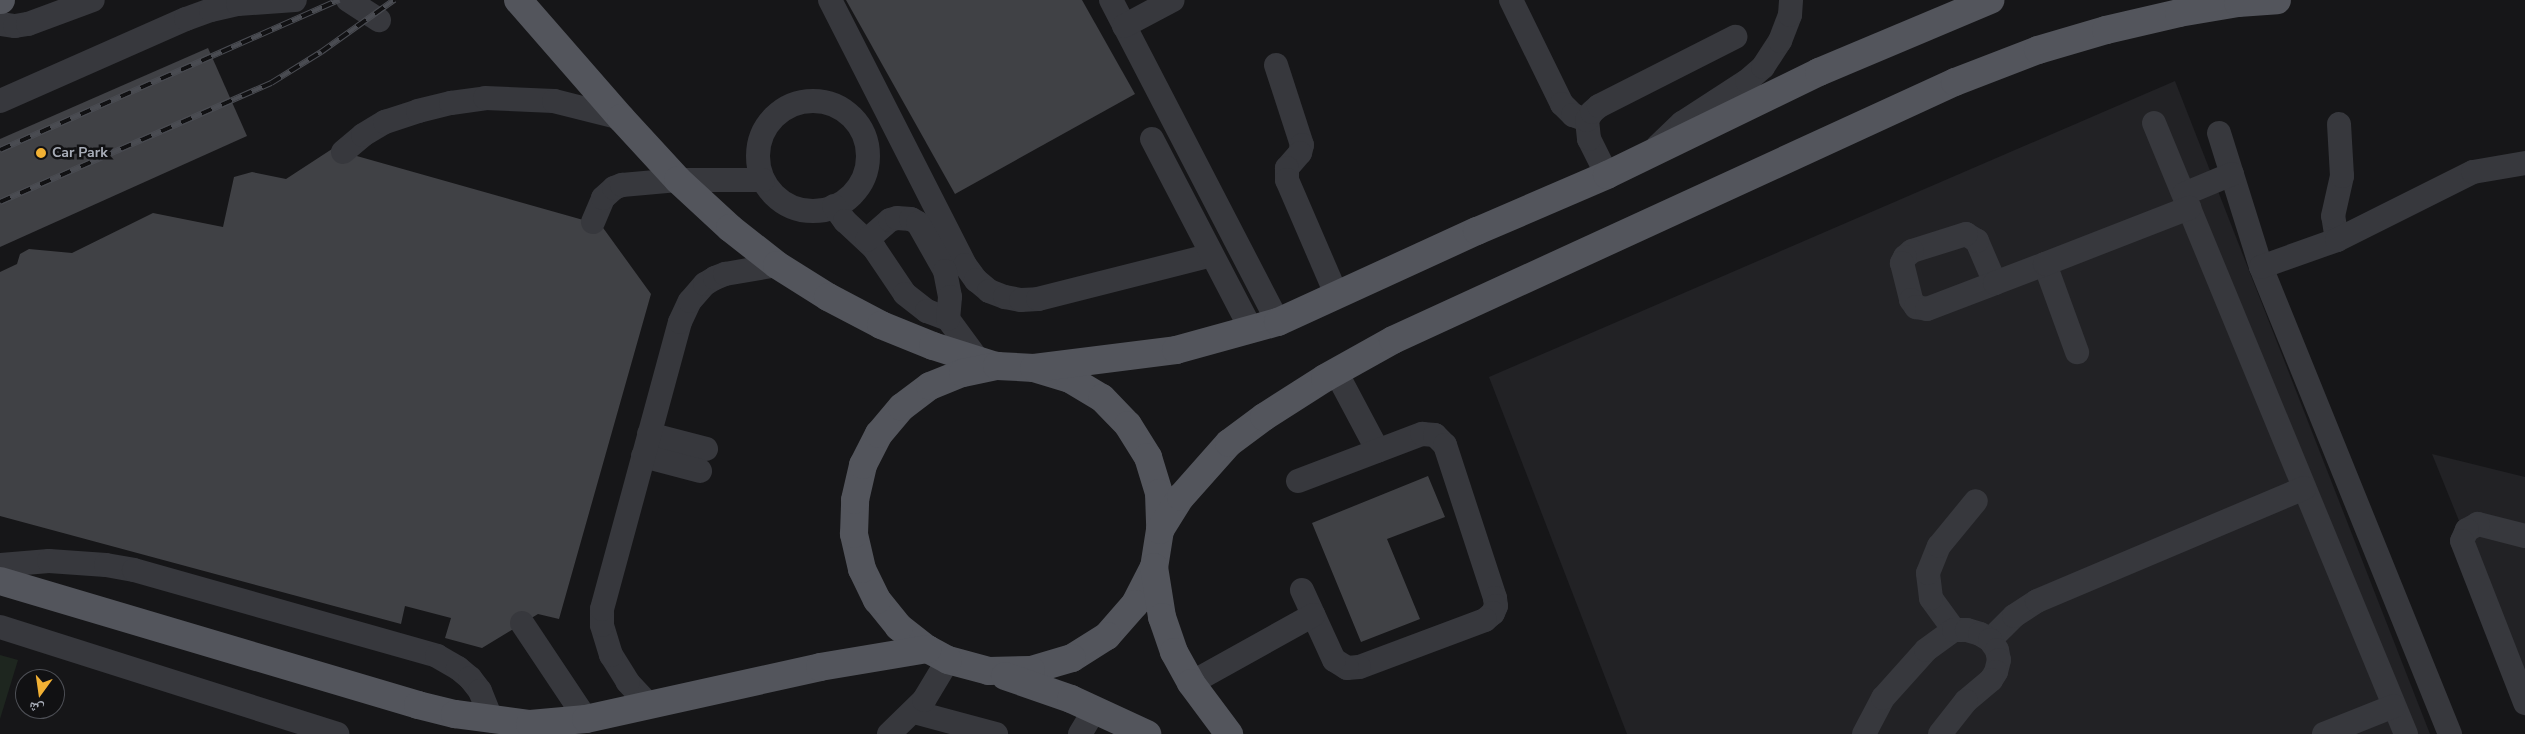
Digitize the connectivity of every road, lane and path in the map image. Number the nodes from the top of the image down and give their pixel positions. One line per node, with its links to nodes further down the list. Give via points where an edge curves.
1 (93, 0): 13 (street, via 28,24)
2 (295, 0): 17 (street, via 238,4 186,18)
3 (348, 0): 12 (street)
4 (518, 0): 18 (main road)
5 (830, 0): 36 (street, via 965,265 989,290 1021,300 1038,299)
6 (1111, 0): 14 (street)
7 (1173, 0): 14 (street)
8 (1510, 0): 19 (street, via 1562,104 1573,115)
9 (1791, 0): 25 (street, via 1790,15 1780,41 1763,67 1682,123)
10 (1990, 0): 25 (main road, via 1819,72)
11 (2277, 0): 48 (main road, via 2179,13 2106,30 2038,50 1955,82 1402,336)
12 (379, 20)
13 (0, 24)
14 (1124, 26): 43 (street)
15 (1735, 36): 19 (street, via 1599,106)
16 (1276, 65): 41 (street, via 1302,145 1300,153 1287,168 1287,180)
17 (0, 101)
18 (621, 118): 24 (street, via 554,101 477,99 418,110 385,122); 29 (main road)
19 (1587, 120): 28 (street, via 1589,138)
20 (2154, 123): 31 (street)
21 (2339, 124): 35 (street, via 2342,176 2332,216)
22 (2219, 133): 27 (street)
23 (1152, 139): 36 (street)
24 (343, 152)
25 (1653, 152): 28 (main road)
26 (2525, 164): 35 (street, via 2493,167 2455,179)
27 (2232, 174): 31 (street); 39 (street)
28 (1607, 175): 41 (main road, via 1477,230)
29 (678, 180): 30 (street); 33 (street, via 614,188 603,198); 38 (main road, via 730,228)
30 (763, 180): 32 (street, via 781,201 794,207 807,210); 32 (street, via 759,168 759,142 771,120 780,111 804,101 830,103 842,109 860,128 868,153 867,167 855,191)
31 (2186, 201): 37 (street); 53 (street)
32 (834, 206): 34 (street, via 845,221)
33 (593, 222)
34 (867, 240): 42 (street, via 905,294 927,311); 42 (street, via 890,220 912,219 918,223 945,271 950,297)
35 (2337, 240): 39 (street)
36 (1212, 255): 44 (street)
37 (2045, 264): 40 (street); 45 (street)
38 (777, 265): 46 (main road, via 882,325 932,346); 49 (street, via 725,274 705,284 690,301 680,322)
39 (2261, 267): 87 (street)
40 (1996, 284)
41 (1338, 296): 43 (main road)
42 (948, 319): 46 (street)
43 (1278, 322): 44 (main road)
44 (1252, 331): 47 (main road, via 1176,350)
45 (2076, 352)
46 (988, 363): 47 (main road); 66 (main road, via 930,386 902,407 879,434 861,474 855,500 854,534 862,569 877,600 899,628)
47 (1034, 368): 55 (main road, via 1070,379 1102,398 1128,425 1148,457 1159,493)
48 (1336, 372): 50 (street); 55 (main road, via 1229,443 1180,497)
49 (646, 445): 51 (street); 70 (street, via 602,609 602,625 611,655 628,682)
50 (1378, 451): 52 (street); 61 (street, via 1422,434 1435,435 1445,445 1495,598 1493,613 1485,620 1353,668 1334,660)
51 (703, 460)
52 (1298, 481)
53 (2304, 488): 65 (street, via 2037,601 2014,616); 71 (street)
54 (1976, 501): 64 (street, via 1939,546 1928,573 1931,598)
55 (1160, 530): 58 (main road)
56 (2525, 536): 69 (street, via 2478,524 2467,530 2462,541)
57 (0, 565): 75 (street, via 68,562 134,570 437,656 470,678 487,705)
58 (1154, 567): 67 (main road, via 1135,604 1107,636 1072,658 1031,670); 68 (main road, via 1162,617 1174,652)
59 (0, 581): 75 (main road, via 418,705)
60 (1302, 590): 61 (street)
61 (1313, 615): 68 (street)
62 (522, 623): 74 (street)
63 (0, 627): 78 (street)
64 (1954, 630): 65 (street, via 1967,630); 83 (street, via 1926,650 1895,682)
65 (1990, 640): 84 (street, via 1999,660 1996,672)
66 (938, 655): 67 (main road); 70 (main road, via 820,668); 73 (street, via 931,690)
67 (989, 671): 72 (main road)
68 (1191, 683): 82 (main road)
69 (2525, 704)
70 (650, 706): 74 (main road)
71 (2394, 706): 85 (street); 86 (street)
72 (1095, 709): 76 (main road); 81 (street)
73 (914, 712): 79 (street); 80 (street)
74 (586, 719): 75 (main road, via 530,724)
75 (492, 721)
76 (1115, 727): 77 (main road)
77 (1145, 733)
78 (337, 734)
79 (889, 734)
80 (996, 734)
81 (1080, 734)
82 (1229, 734)
83 (1864, 734)
84 (1940, 734)
85 (2324, 734)
86 (2406, 734)
87 (2450, 734)

